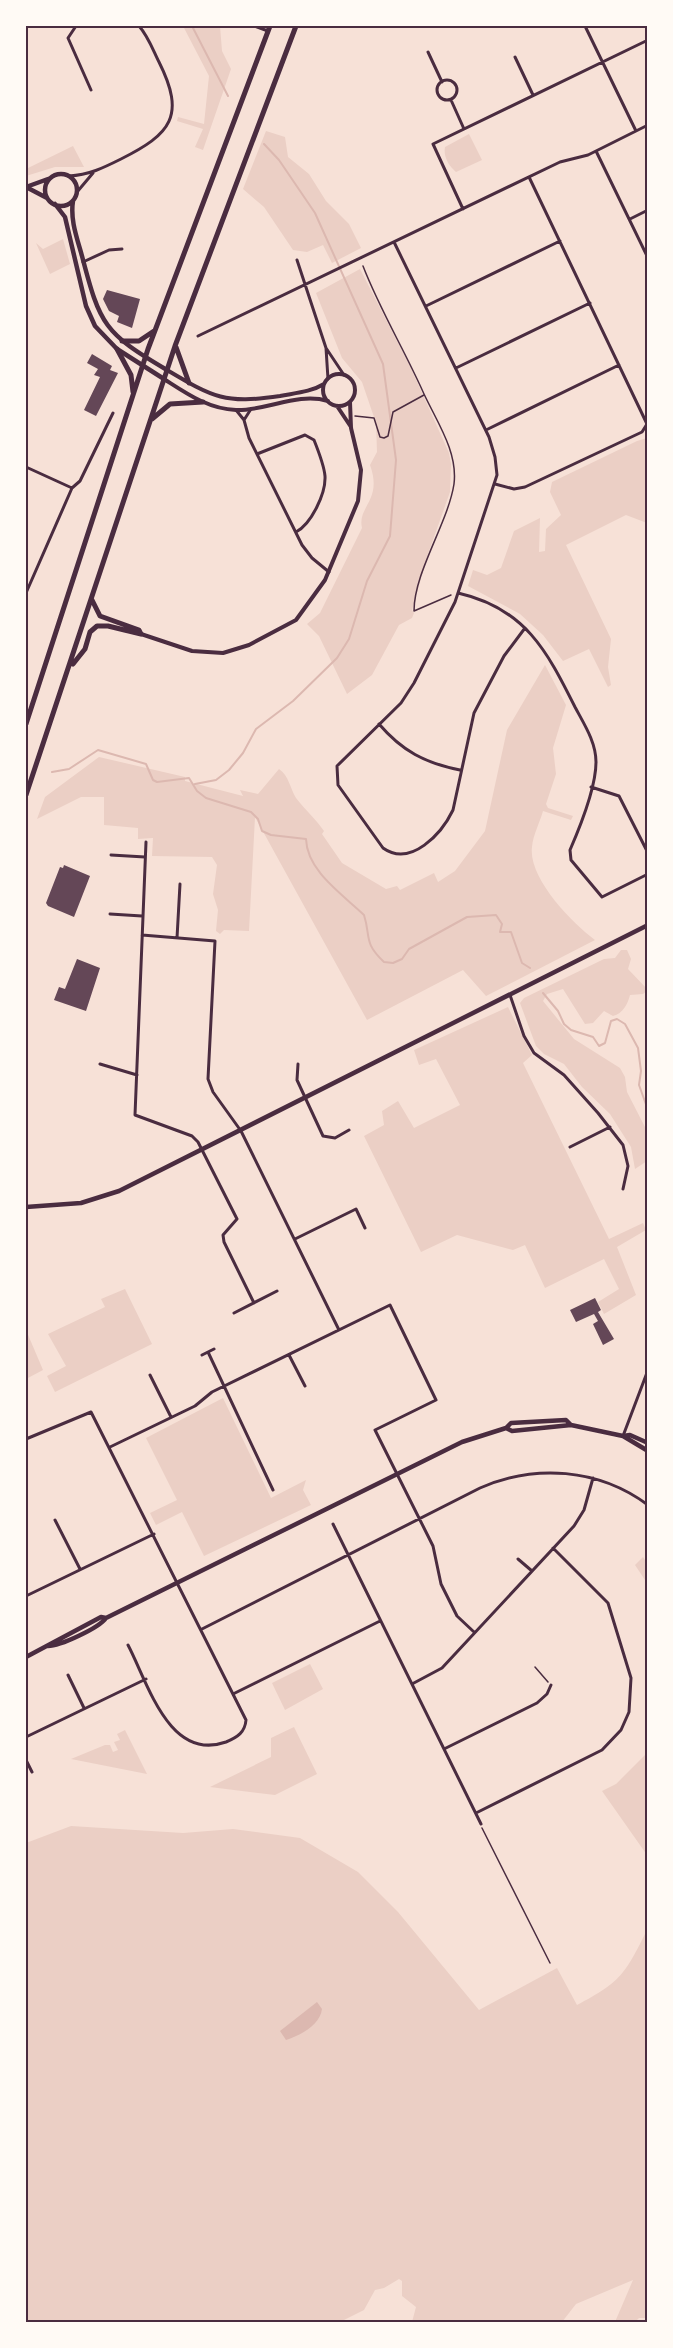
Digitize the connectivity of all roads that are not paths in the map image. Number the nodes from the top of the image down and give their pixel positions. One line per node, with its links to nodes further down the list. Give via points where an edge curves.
1 (76, 26): 12 (street, via 68,38)
2 (139, 26): 19 (street, via 170,85 170,117 153,142)
3 (254, 26): 6 (street)
4 (296, 26): 43 (highway)
5 (585, 26): 10 (street)
6 (269, 28): 40 (highway)
7 (648, 40): 10 (street)
8 (428, 52): 11 (street)
9 (515, 57): 13 (street)
10 (602, 62): 13 (street); 17 (street)
11 (442, 82): 14 (street, via 452,82 456,88); 14 (street, via 436,90 438,95)
12 (91, 90)
13 (533, 95): 16 (street)
14 (451, 100): 16 (street)
15 (648, 125): 17 (street)
16 (464, 129): 28 (street, via 433,144)
17 (636, 131): 18 (street)
18 (596, 151): 21 (street); 30 (street)
19 (93, 173): 20 (street); 24 (street)
20 (69, 176): 22 (main road, via 58,174); 24 (main road)
21 (529, 177): 28 (street); 31 (street)
22 (48, 179): 23 (main road); 25 (main road)
23 (26, 187): 25 (main road)
24 (77, 192): 26 (main road)
25 (47, 198): 27 (main road)
26 (73, 201): 27 (main road, via 65,206); 36 (main road, via 72,215)
27 (55, 204): 45 (main road, via 66,221 86,306 102,334)
28 (463, 209): 32 (street)
29 (648, 210): 30 (street)
30 (630, 219): 34 (street)
31 (560, 241): 38 (street); 39 (street)
32 (394, 242): 37 (street); 39 (street)
33 (122, 249): 36 (street, via 109,250)
34 (648, 258)
35 (297, 260): 37 (street)
36 (83, 262): 42 (main road, via 97,311)
37 (305, 285): 41 (street); 44 (street)
38 (590, 303): 47 (street); 49 (street)
39 (426, 307): 49 (street)
40 (155, 330): 42 (highway, via 139,341); 46 (highway)
41 (198, 336)
42 (122, 341): 46 (main road)
43 (175, 345): 50 (highway); 54 (highway)
44 (326, 348): 51 (street); 53 (street)
45 (117, 349): 48 (main road); 56 (highway, via 131,375)
46 (146, 358): 48 (highway); 50 (main road)
47 (619, 365): 66 (street); 68 (street)
48 (143, 366): 52 (main road); 56 (highway)
49 (456, 368): 68 (street)
50 (167, 370): 52 (highway); 54 (street)
51 (344, 375): 53 (street); 59 (street, via 354,384)
52 (164, 379): 58 (street); 65 (highway)
53 (328, 379): 55 (street)
54 (189, 383): 55 (street, via 222,399 249,401 305,392)
55 (324, 384): 57 (street, via 323,393)
56 (134, 394): 81 (highway)
57 (328, 401): 60 (street); 61 (street, via 309,398)
58 (203, 402): 62 (street); 65 (highway, via 170,404)
59 (350, 402): 60 (street); 67 (street)
60 (337, 406): 67 (street)
61 (251, 409): 62 (street); 64 (street)
62 (236, 410): 64 (street)
63 (112, 413): 72 (street, via 80,481)
64 (244, 420): 69 (street)
65 (150, 421): 77 (highway)
66 (647, 427): 71 (street, via 525,487 514,489)
67 (351, 428): 74 (street, via 361,470 357,501)
68 (486, 430): 71 (street, via 496,462)
69 (257, 453): 73 (street); 73 (street, via 305,435 314,440 324,483 308,524)
70 (26, 467): 72 (street)
71 (495, 484): 76 (street)
72 (72, 489): 75 (street)
73 (296, 532): 74 (street, via 308,554)
74 (329, 572): 79 (street, via 296,620 243,648 204,653)
75 (26, 593)
76 (458, 593): 78 (street, via 489,604); 82 (street, via 414,683 401,703)
77 (92, 600): 79 (highway, via 100,616); 80 (highway)
78 (525, 628): 83 (street, via 504,656 474,713); 84 (street, via 546,651 591,737 596,761)
79 (141, 634): 80 (highway, via 97,626)
80 (69, 668): 85 (highway)
81 (26, 724)
82 (379, 724): 83 (street, via 413,756); 83 (street, via 339,763 336,775 340,788 383,848 396,854 420,848 435,838 453,810)
83 (460, 770)
84 (591, 787): 87 (street, via 619,796); 90 (street, via 569,854 571,860 602,897)
85 (26, 795)
86 (146, 842): 89 (street)
87 (648, 853)
88 (111, 855): 89 (street)
89 (145, 856): 93 (street)
90 (648, 874)
91 (180, 884): 96 (street)
92 (110, 914): 93 (street)
93 (142, 916): 95 (street)
94 (648, 926): 97 (main road)
95 (142, 935): 96 (street); 100 (street)
96 (177, 938): 104 (street, via 214,940 208,1080)
97 (510, 994): 101 (main road); 102 (street, via 534,1053 560,1071)
98 (100, 1064): 100 (street)
99 (298, 1064): 101 (street, via 297,1080)
100 (137, 1075): 106 (street, via 135,1115 192,1136)
101 (306, 1098): 103 (street, via 323,1136 335,1138); 104 (main road)
102 (610, 1127): 105 (street); 107 (street, via 627,1160)
103 (349, 1130)
104 (241, 1131): 106 (main road); 110 (street)
105 (570, 1147)
106 (202, 1150): 108 (main road, via 106,1197 64,1206); 112 (street, via 237,1219 223,1235 224,1242)
107 (623, 1189)
108 (26, 1207)
109 (365, 1228): 110 (street, via 356,1209)
110 (295, 1239): 114 (street)
111 (277, 1292): 112 (street)
112 (254, 1303): 113 (street)
113 (234, 1312)
114 (339, 1330): 118 (street); 129 (street, via 390,1305 436,1401 375,1430)
115 (214, 1349): 116 (street)
116 (208, 1352): 117 (street); 121 (street)
117 (202, 1355)
118 (289, 1355): 121 (street); 122 (street)
119 (648, 1370): 124 (street)
120 (150, 1376): 123 (street)
121 (224, 1386): 123 (street); 131 (street)
122 (305, 1386)
123 (171, 1417): 127 (street)
124 (622, 1436): 126 (main road, via 630,1435); 128 (main road); 129 (main road, via 571,1425 566,1420 511,1424 462,1442)
125 (26, 1439): 127 (street, via 91,1412)
126 (648, 1443)
127 (110, 1447): 136 (street)
128 (648, 1451)
129 (398, 1474): 133 (street); 142 (main road)
130 (593, 1478): 132 (street); 133 (street, via 553,1472 509,1477); 137 (street, via 582,1515)
131 (273, 1490)
132 (648, 1505)
133 (420, 1518): 138 (street); 146 (street, via 454,1612)
134 (55, 1520): 140 (street)
135 (333, 1524): 138 (street)
136 (154, 1534): 140 (street); 142 (street)
137 (553, 1548): 141 (street); 159 (street, via 610,1608 631,1678 629,1712 618,1733 602,1750)
138 (349, 1555): 144 (street); 145 (street)
139 (518, 1559): 141 (street)
140 (80, 1569): 143 (street)
141 (532, 1571): 146 (street)
142 (178, 1582): 145 (street); 148 (main road, via 79,1635)
143 (26, 1596)
144 (380, 1621): 151 (street); 153 (street)
145 (202, 1629): 153 (street)
146 (474, 1632): 151 (street, via 438,1671)
147 (128, 1645): 150 (street)
148 (26, 1657)
149 (68, 1675): 154 (street)
150 (146, 1679): 153 (street, via 171,1727 185,1739 206,1745 230,1740 246,1728); 154 (street)
151 (412, 1684): 156 (street)
152 (550, 1685): 156 (street, via 537,1703)
153 (234, 1694)
154 (84, 1708): 155 (street)
155 (26, 1737)
156 (444, 1749): 159 (street)
157 (26, 1760): 158 (street)
158 (32, 1772)
159 (476, 1813): 160 (street)
160 (480, 1824)

